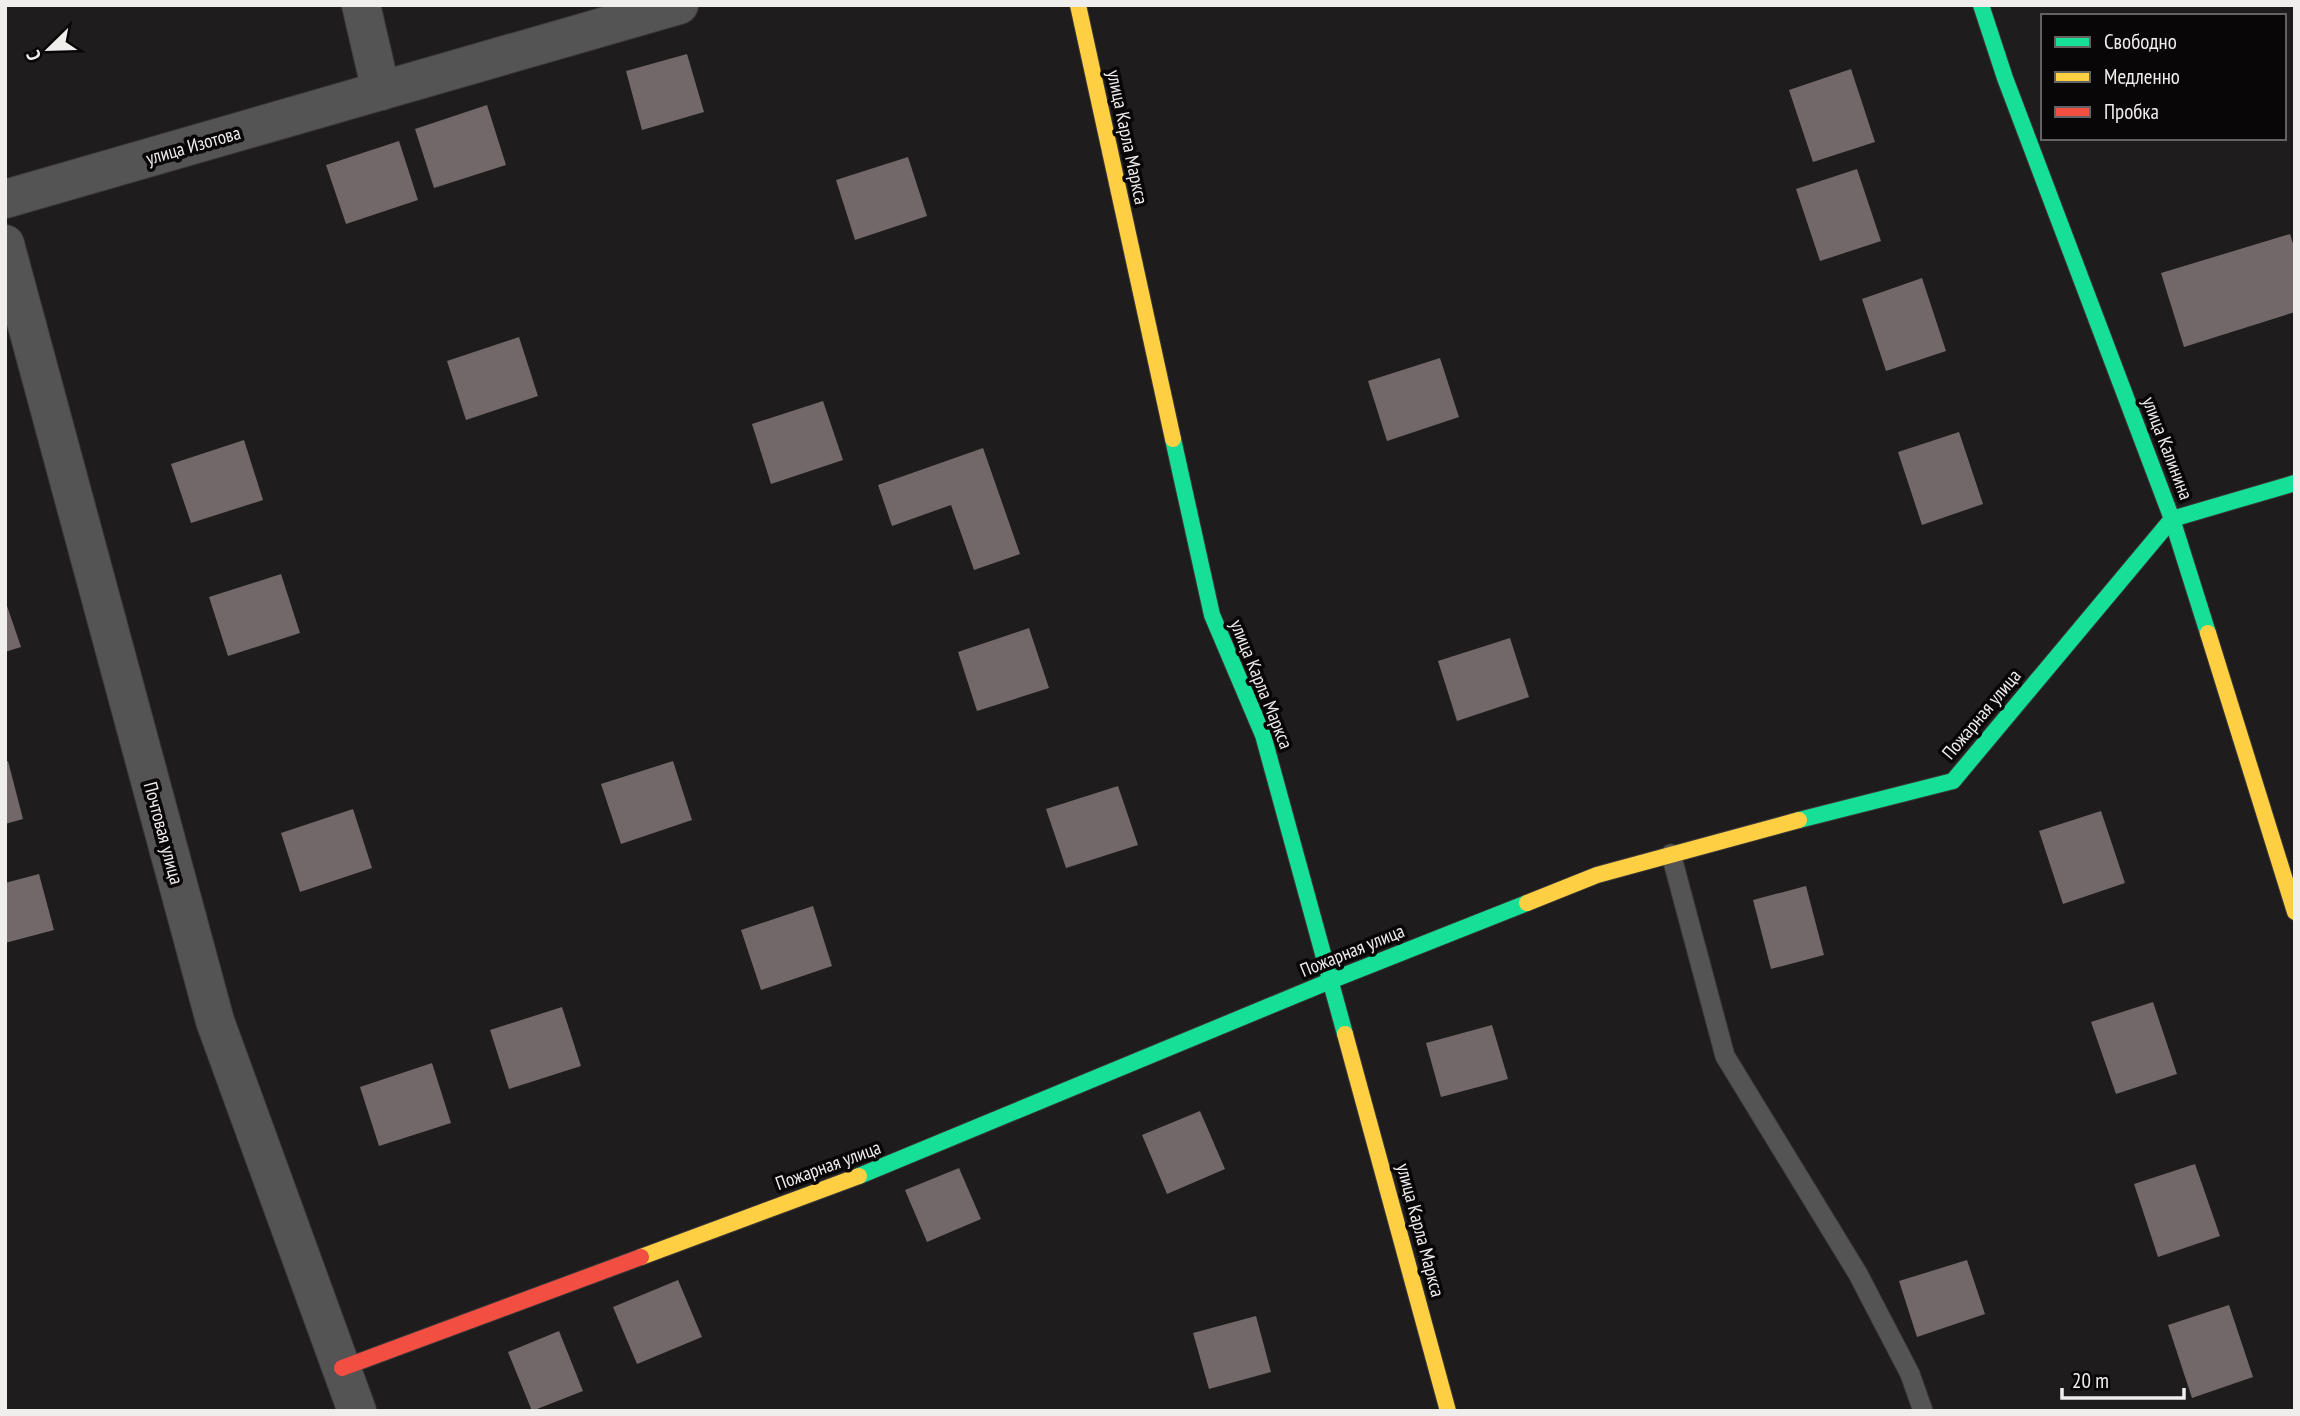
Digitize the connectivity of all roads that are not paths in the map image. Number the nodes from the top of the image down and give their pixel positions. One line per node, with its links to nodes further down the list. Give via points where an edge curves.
1 (361, 5): 5 (street)
2 (679, 5): 5 (street, улица Изотова)
3 (1078, 5): 12 (street, улица Карла Маркса, via 1212,615 1263,735)
4 (1981, 5): 9 (street, улица Калинина)
5 (381, 91): 6 (street, улица Изотова)
6 (5, 199)
7 (5, 244): 13 (street, Почтовая улица, via 215,1021)
8 (2295, 483): 9 (street)
9 (2172, 519): 10 (street, Пожарная улица, via 1953,781); 11 (street, улица Калинина)
10 (1671, 854): 12 (street, Пожарная улица, via 1597,874); 16 (lane, via 1725,1056 1858,1274 1910,1374)
11 (2295, 912)
12 (1330, 981): 13 (street, Пожарная улица, via 891,1164); 15 (street, улица Карла Маркса)
13 (342, 1368): 14 (street, Почтовая улица)
14 (357, 1411)
15 (1448, 1411)
16 (1923, 1411)

